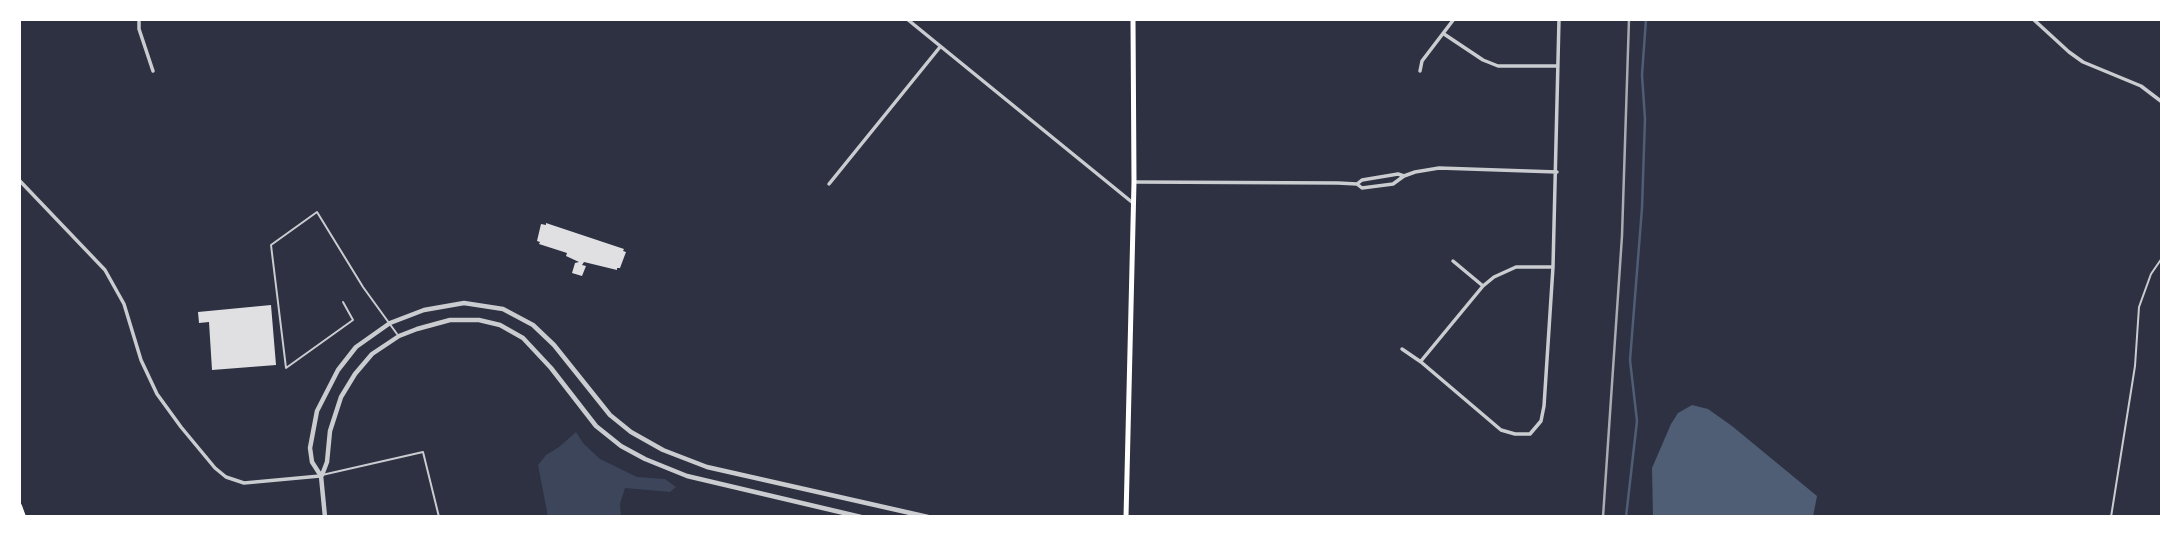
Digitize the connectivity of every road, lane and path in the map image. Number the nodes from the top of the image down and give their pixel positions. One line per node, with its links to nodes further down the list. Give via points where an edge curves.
1 (139, 19): 10 (street)
2 (907, 19): 8 (street)
3 (1133, 19): 16 (main road)
4 (1454, 19): 7 (street)
5 (1559, 19): 9 (street)
6 (2033, 19): 12 (street, via 2083,62 2141,86)
7 (1444, 34): 9 (street, via 1498,66); 11 (street, via 1422,61)
8 (940, 46): 17 (street); 19 (street)
9 (1558, 66): 13 (street)
10 (153, 71)
11 (1420, 71)
12 (2162, 102)
13 (1557, 172): 14 (street, via 1438,168); 22 (street)
14 (1404, 176): 18 (street); 18 (street, via 1376,187)
15 (19, 180): 29 (street, via 105,270 124,304 157,394 220,474 249,483)
16 (1134, 183): 18 (street); 19 (main road)
17 (829, 184)
18 (1357, 184)
19 (1133, 203): 36 (main road)
20 (2162, 258): 37 (lane, via 2139,307 2135,366)
21 (1453, 261): 23 (street)
22 (1553, 267): 23 (street, via 1516,267); 28 (street, via 1544,406 1541,421 1530,434 1501,430)
23 (1483, 286): 28 (street)
24 (342, 302): 25 (lane, via 353,320 286,368 271,245 317,212)
25 (390, 323): 26 (lane); 29 (street, via 348,356 317,411 310,448); 35 (street, via 456,303 503,309 545,335 610,415 663,450 719,470)
26 (399, 336): 29 (street, via 363,363 341,397); 34 (street, via 461,318 500,325 533,347 596,426 637,455 687,477)
27 (1402, 349): 28 (street)
28 (1421, 362)
29 (321, 476): 32 (street); 33 (lane, via 423,452)
30 (19, 506): 31 (highway)
31 (23, 517)
32 (325, 517)
33 (439, 517)
34 (861, 517)
35 (928, 517)
36 (1126, 517)
37 (2111, 517)

